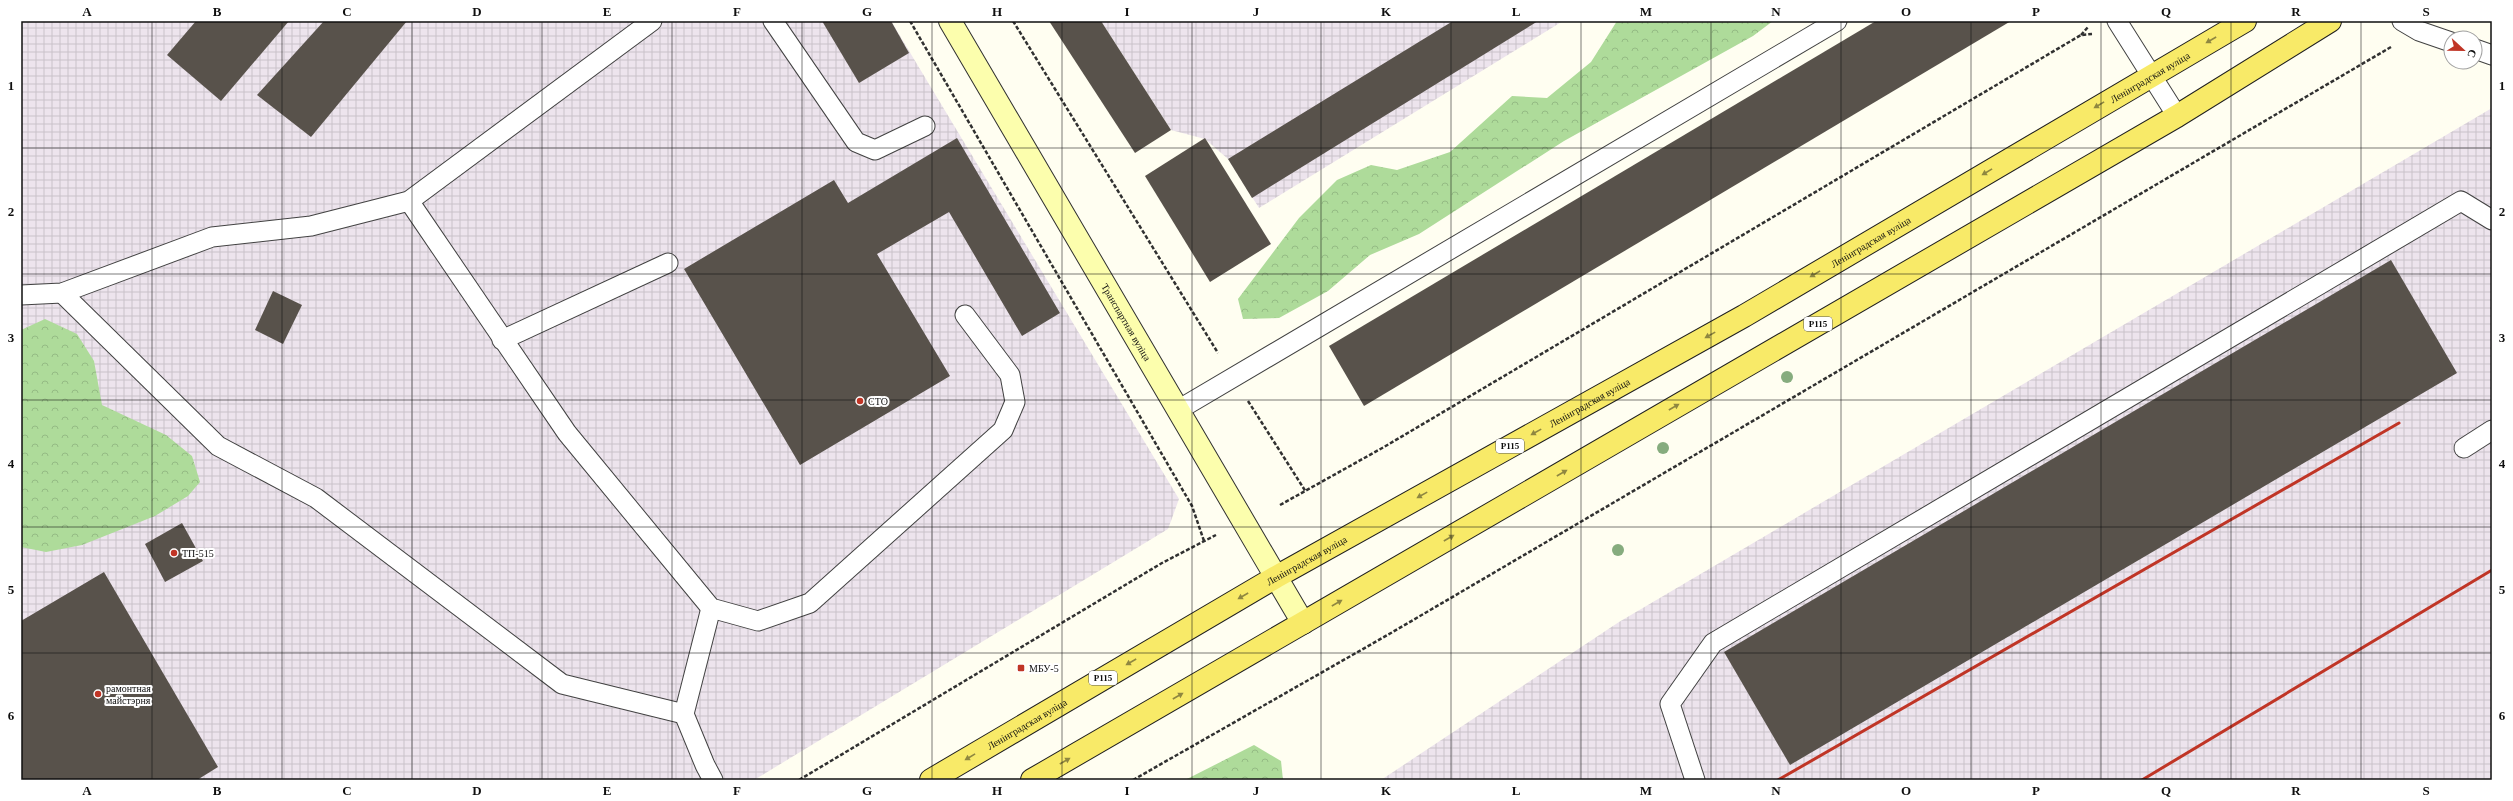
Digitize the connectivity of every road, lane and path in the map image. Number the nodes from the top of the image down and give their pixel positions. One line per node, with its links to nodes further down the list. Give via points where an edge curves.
1 (652, 21): 16 (lane)
2 (773, 21): 15 (lane, via 856,142 875,150)
3 (910, 21): 30 (path, via 1192,506)
4 (950, 21): 24 (main road, Транспартная вуліца)
5 (1013, 21): 23 (path)
6 (1837, 21): 23 (lane)
7 (2245, 21): 13 (main road, Ленінградская вуліца / Р115, one-way to 13)
8 (2330, 21): 14 (main road, Р115)
9 (2402, 21): 11 (lane)
10 (2121, 27): 13 (lane); 27 (path, via 2081,35)
11 (2419, 31): 12 (lane); 39 (path, via 1405,625)
12 (2443, 39)
13 (2151, 74): 14 (lane); 31 (main road, Ленінградская вуліца / Р115, one-way to 31, via 1744,316)
14 (2176, 116): 33 (main road, Р115, one-way to 14)
15 (925, 126)
16 (409, 201): 19 (lane, via 311,226 212,237); 22 (lane)
17 (2492, 220): 40 (lane, via 2461,201 1713,643 1670,704)
18 (668, 263): 22 (lane)
19 (62, 293): 20 (lane); 34 (lane, via 218,446 316,498 562,684)
20 (21, 295)
21 (965, 315): 32 (lane, via 1010,376 1016,402 1003,430 810,603 758,621)
22 (502, 340): 32 (lane, via 567,433)
23 (1233, 377): 24 (lane); 27 (path)
24 (1178, 410): 31 (main road, Транспартная вуліца)
25 (2492, 430): 26 (lane)
26 (2464, 448)
27 (1306, 492): 28 (path)
28 (1280, 505)
29 (1216, 535): 30 (path)
30 (1204, 541): 36 (path, via 1162,563)
31 (1276, 577): 33 (main road, Транспартная вуліца); 37 (main road, Ленінградская вуліца / Р115, one-way to 37)
32 (711, 608): 34 (lane)
33 (1303, 622): 38 (main road, Р115, one-way to 33)
34 (684, 714): 35 (lane)
35 (714, 780)
36 (799, 780)
37 (931, 780)
38 (1032, 780)
39 (1133, 780)
40 (1695, 780)

